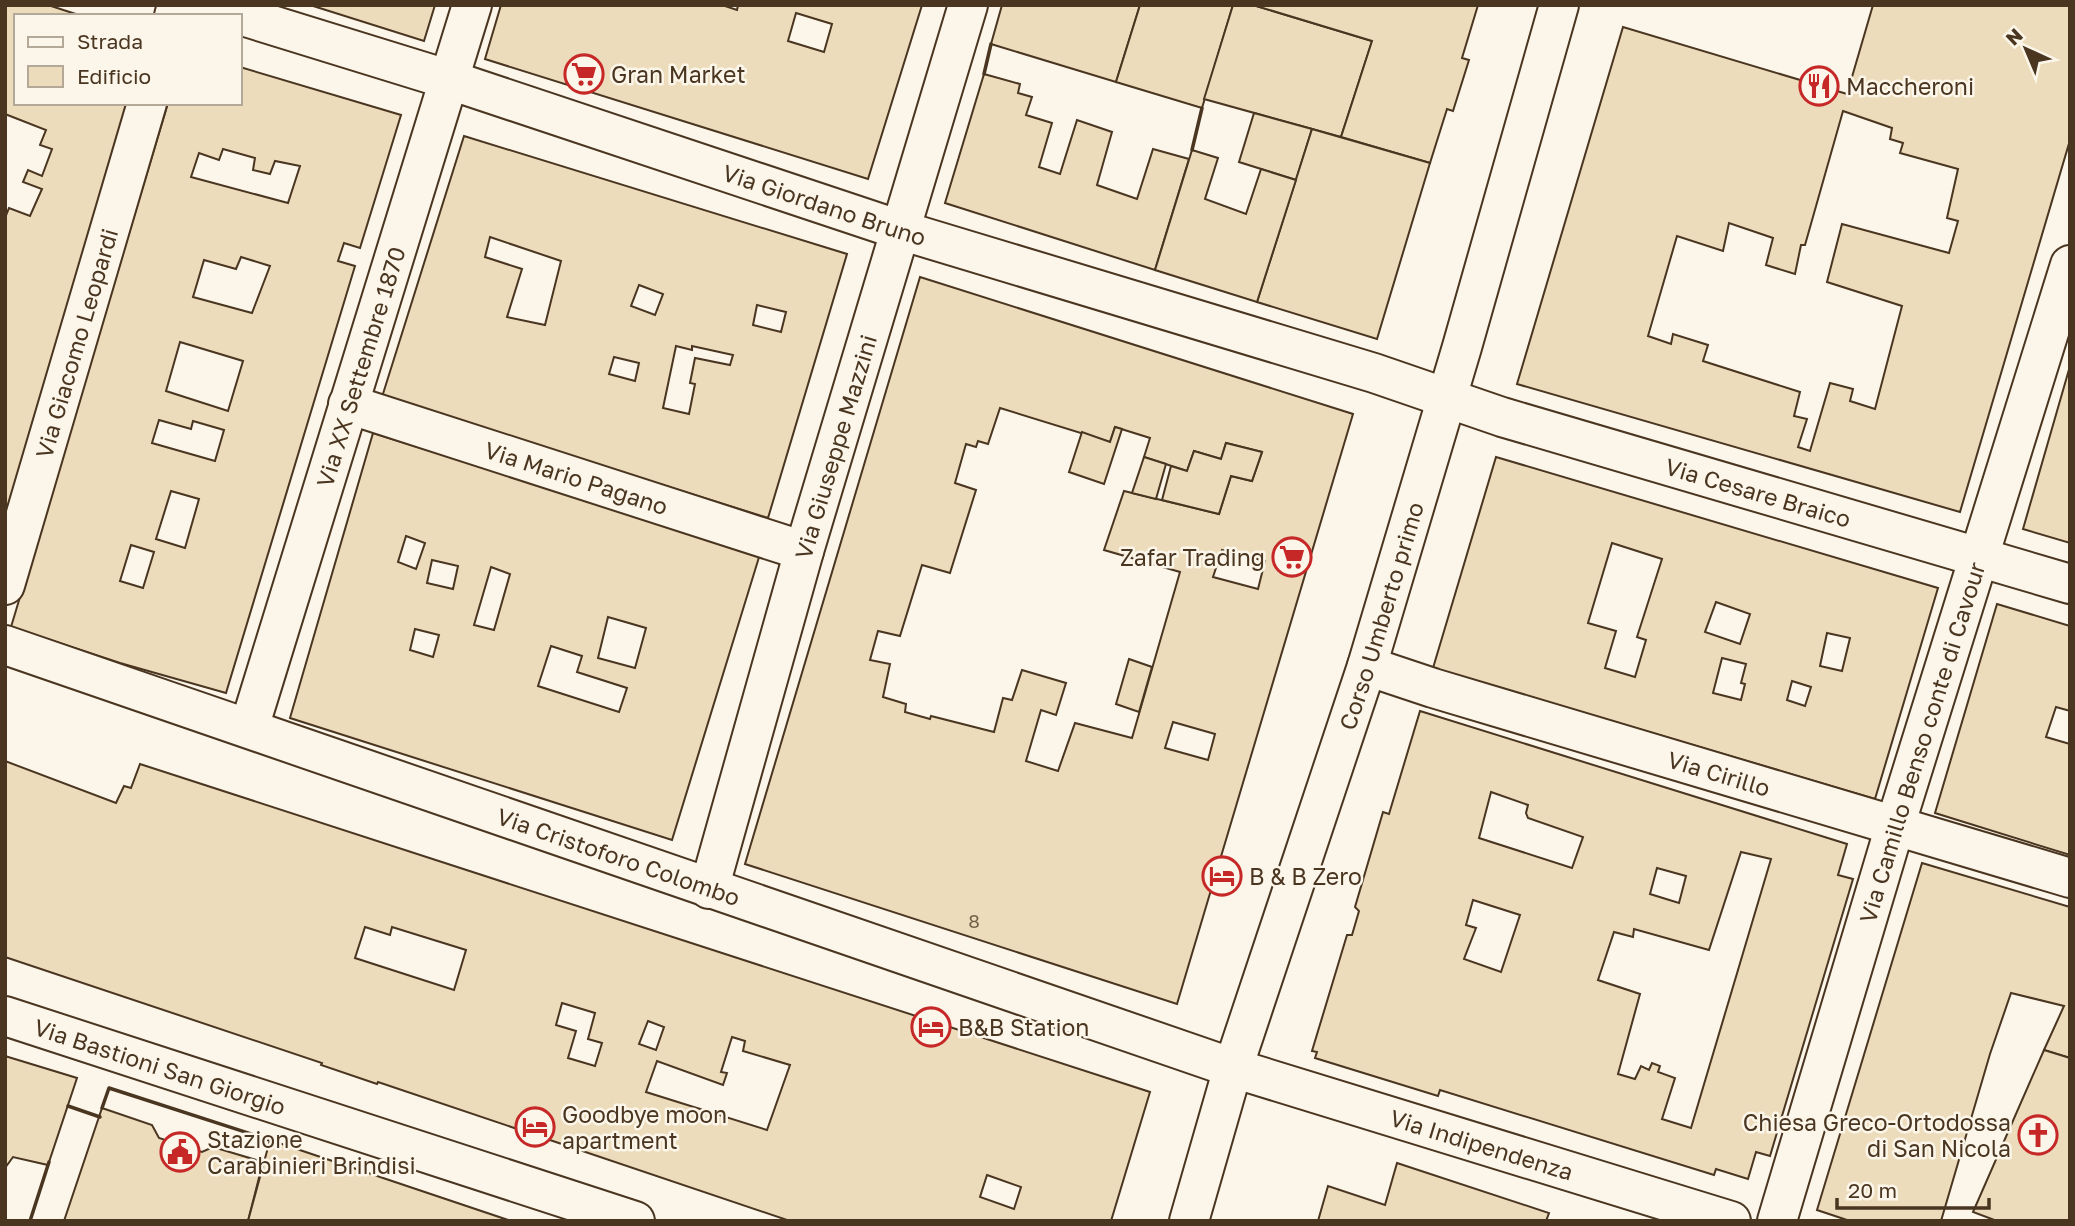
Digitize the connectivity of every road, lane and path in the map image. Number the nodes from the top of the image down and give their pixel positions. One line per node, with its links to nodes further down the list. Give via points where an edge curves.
1 (207, 5): 5 (street, Via Giordano Bruno)
2 (472, 5): 7 (street, Via XX Settembre 1870)
3 (968, 5): 9 (street, Via Giuseppe Mazzini)
4 (1559, 5): 11 (street, Corso Umberto primo)
5 (236, 14)
6 (242, 16): 7 (street, Via Giordano Bruno)
7 (450, 80): 9 (street, Via Giordano Bruno); 12 (street, Via XX Settembre 1870)
8 (146, 105): 16 (street, Via Giacomo Leopardi)
9 (900, 230): 11 (street, Via Giordano Bruno); 13 (street, Via Giuseppe Mazzini)
10 (2070, 265): 14 (street, Via Camillo Benso conte di Cavour)
11 (1446, 397): 14 (street, Via Cesare Braico); 18 (street, Corso Umberto primo)
12 (348, 404): 13 (street, Via Mario Pagano); 19 (street, Via XX Settembre 1870)
13 (804, 551): 22 (street, Via Giuseppe Mazzini)
14 (1978, 557): 15 (street, Via Cesare Braico); 20 (street, Via Camillo Benso conte di Cavour)
15 (2070, 584)
16 (5, 585)
17 (5, 645): 19 (street, Via Cristoforo Colombo)
18 (1367, 666): 20 (street, Via Cirillo); 24 (street, Corso Umberto primo)
19 (249, 728): 22 (street, Via Cristoforo Colombo)
20 (1895, 826): 21 (street, Via Cirillo); 28 (street, Via Camillo Benso conte di Cavour)
21 (2070, 878)
22 (709, 889): 24 (street, Via Cristoforo Colombo)
23 (5, 1016): 25 (street, Via Bastioni San Giorgio)
24 (1233, 1068): 26 (street, Corso Umberto primo); 27 (street, Via Indipendenza)
25 (635, 1221)
26 (1189, 1221)
27 (1731, 1221)
28 (1777, 1221)

